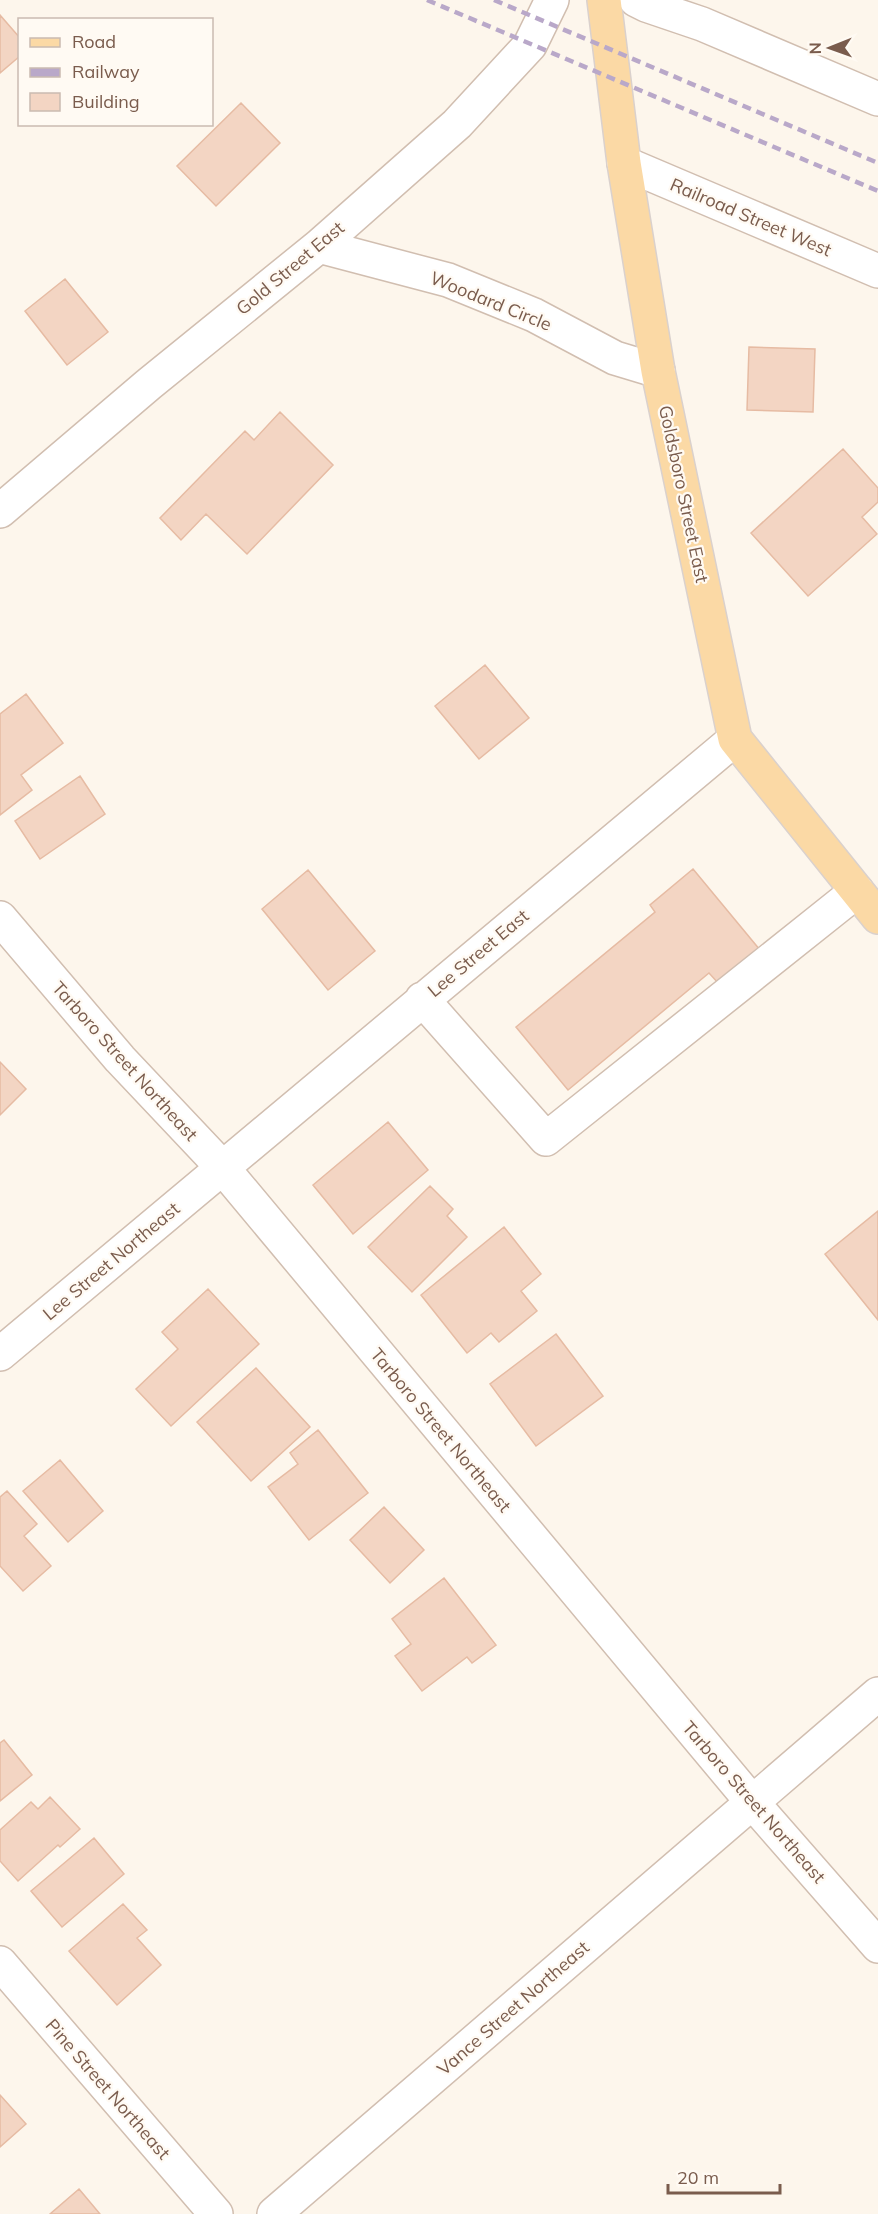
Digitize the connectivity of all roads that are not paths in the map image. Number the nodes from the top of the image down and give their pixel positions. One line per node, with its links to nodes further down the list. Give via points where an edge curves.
1 (552, 0): 6 (street, Gold Street East, via 530,45 457,124)
2 (636, 0): 4 (street)
3 (605, 11): 5 (main road, Goldsboro Street East)
4 (878, 99)
5 (624, 163): 7 (street, Railroad Street West); 8 (main road, Goldsboro Street East)
6 (319, 246): 8 (street, Woodard Circle, via 448,280 534,315 615,358); 9 (street, Gold Street East)
7 (878, 271)
8 (658, 371): 10 (main road, Goldsboro Street East)
9 (0, 511)
10 (735, 739): 11 (main road, Goldsboro Street East); 14 (street, Lee Street East)
11 (857, 891): 12 (main road, Goldsboro Street East); 14 (street, via 546,1139)
12 (878, 917)
13 (0, 918): 15 (street, Tarboro Street Northeast, via 120,1059)
14 (422, 999): 15 (street, Lee Street East)
15 (222, 1167): 16 (street, Lee Street Northeast); 18 (street, Tarboro Street Northeast)
16 (0, 1354)
17 (878, 1694): 18 (street, Vance Street Northeast)
18 (752, 1802): 19 (street, Tarboro Street Northeast); 22 (street, Vance Street Northeast)
19 (878, 1946)
20 (0, 1963): 21 (street, Pine Street Northeast)
21 (216, 2214)
22 (274, 2214)

